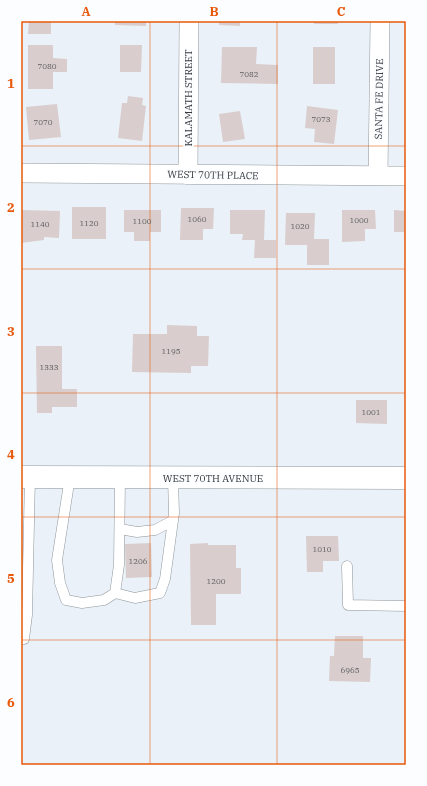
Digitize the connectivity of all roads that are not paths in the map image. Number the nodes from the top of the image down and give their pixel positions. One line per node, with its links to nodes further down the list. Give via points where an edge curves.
1 (189, 21): 4 (street, KALAMATH STREET)
2 (380, 21): 5 (street, SANTA FE DRIVE)
3 (21, 173): 4 (street, WEST 70TH PLACE)
4 (188, 175): 5 (street, WEST 70TH PLACE)
5 (378, 176): 6 (street, WEST 70TH PLACE)
6 (406, 176)
7 (25, 477): 8 (main road, WEST 70TH AVENUE); 17 (lane)
8 (70, 477): 9 (main road, WEST 70TH AVENUE); 15 (lane, via 57,560 60,583 66,600 82,603 104,600)
9 (120, 477): 10 (main road, WEST 70TH AVENUE); 13 (lane)
10 (173, 478): 11 (main road, WEST 70TH AVENUE); 12 (lane)
11 (406, 478)
12 (172, 522): 13 (lane, via 155,530 138,532); 15 (lane, via 165,579 160,593 135,598)
13 (120, 529): 15 (lane, via 120,565)
14 (347, 566): 16 (lane, via 348,605)
15 (115, 593)
16 (406, 606)
17 (24, 615): 18 (lane, via 24,639)
18 (21, 639)

